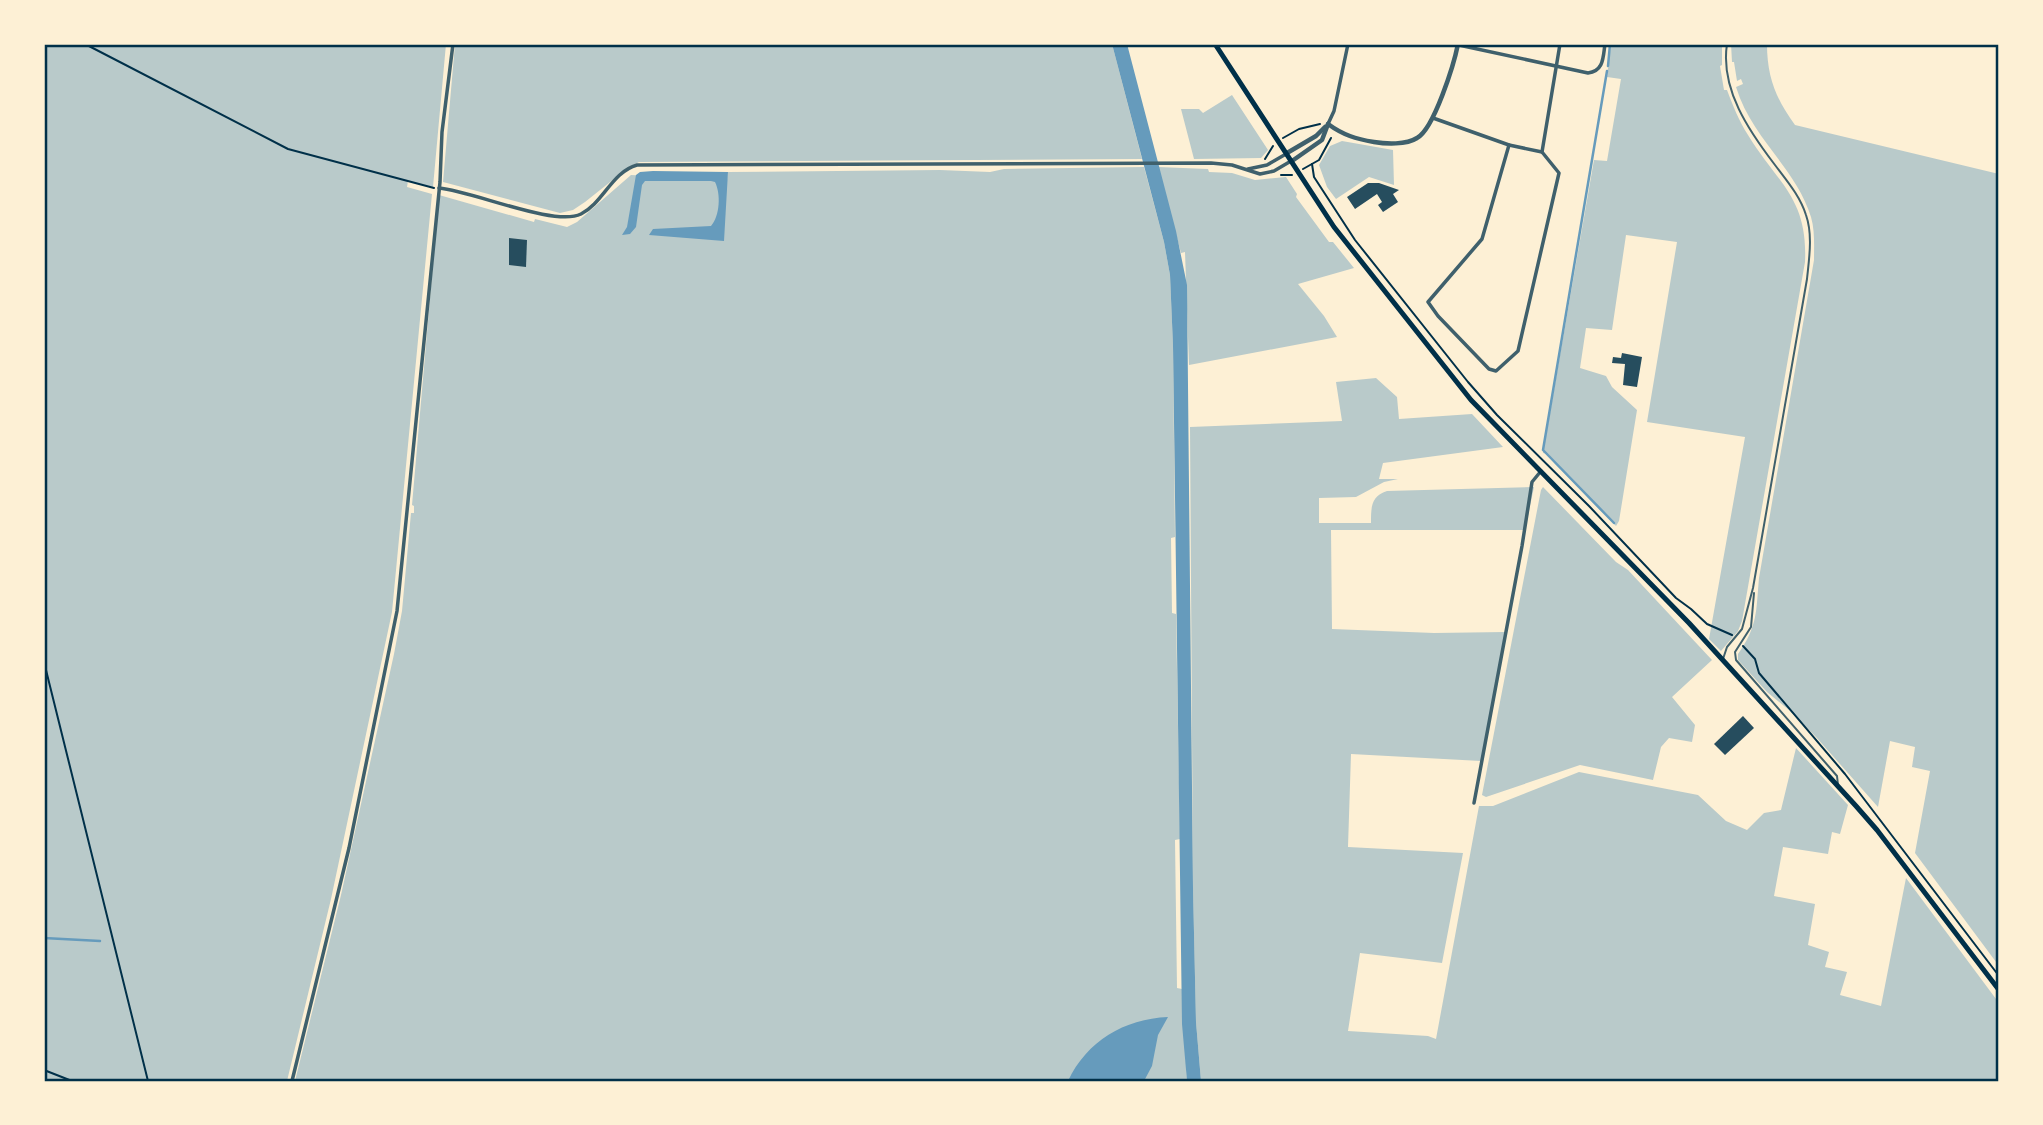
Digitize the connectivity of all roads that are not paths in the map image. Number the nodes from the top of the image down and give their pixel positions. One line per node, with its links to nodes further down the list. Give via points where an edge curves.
1 (453, 44): 16 (street)
2 (1215, 44): 13 (main road)
3 (1348, 44): 10 (street)
4 (1457, 44): 8 (street); 9 (street)
5 (1560, 44): 8 (street)
6 (1605, 44): 8 (street, via 1603,63 1596,71)
7 (1727, 44): 18 (lane, via 1729,78 1739,110 1751,134 1794,191 1807,216 1810,244)
8 (1556, 67): 12 (street)
9 (1433, 118): 10 (street, via 1418,138 1399,143 1353,139); 11 (street)
10 (1328, 124): 13 (street); 14 (street, via 1322,140)
11 (1509, 145): 12 (street); 12 (street, via 1482,239 1428,302 1489,369 1500,369 1518,351 1559,173)
12 (1542, 152)
13 (1287, 153): 14 (main road); 15 (street, via 1266,165)
14 (1292, 161): 15 (street, via 1266,174); 17 (main road, via 1334,227 1406,320 1471,400)
15 (1246, 169): 16 (street, via 1159,163 637,165 585,212 564,218)
16 (439, 188): 23 (street, via 397,611 340,887)
17 (1541, 471): 19 (main road); 21 (street, via 1532,482)
18 (1754, 588): 19 (lane, via 1742,629); 20 (lane, via 1752,627 1734,656 1838,776)
19 (1723, 660): 20 (main road)
20 (1839, 787): 22 (main road)
21 (1474, 803)
22 (1999, 990)
23 (292, 1081)

